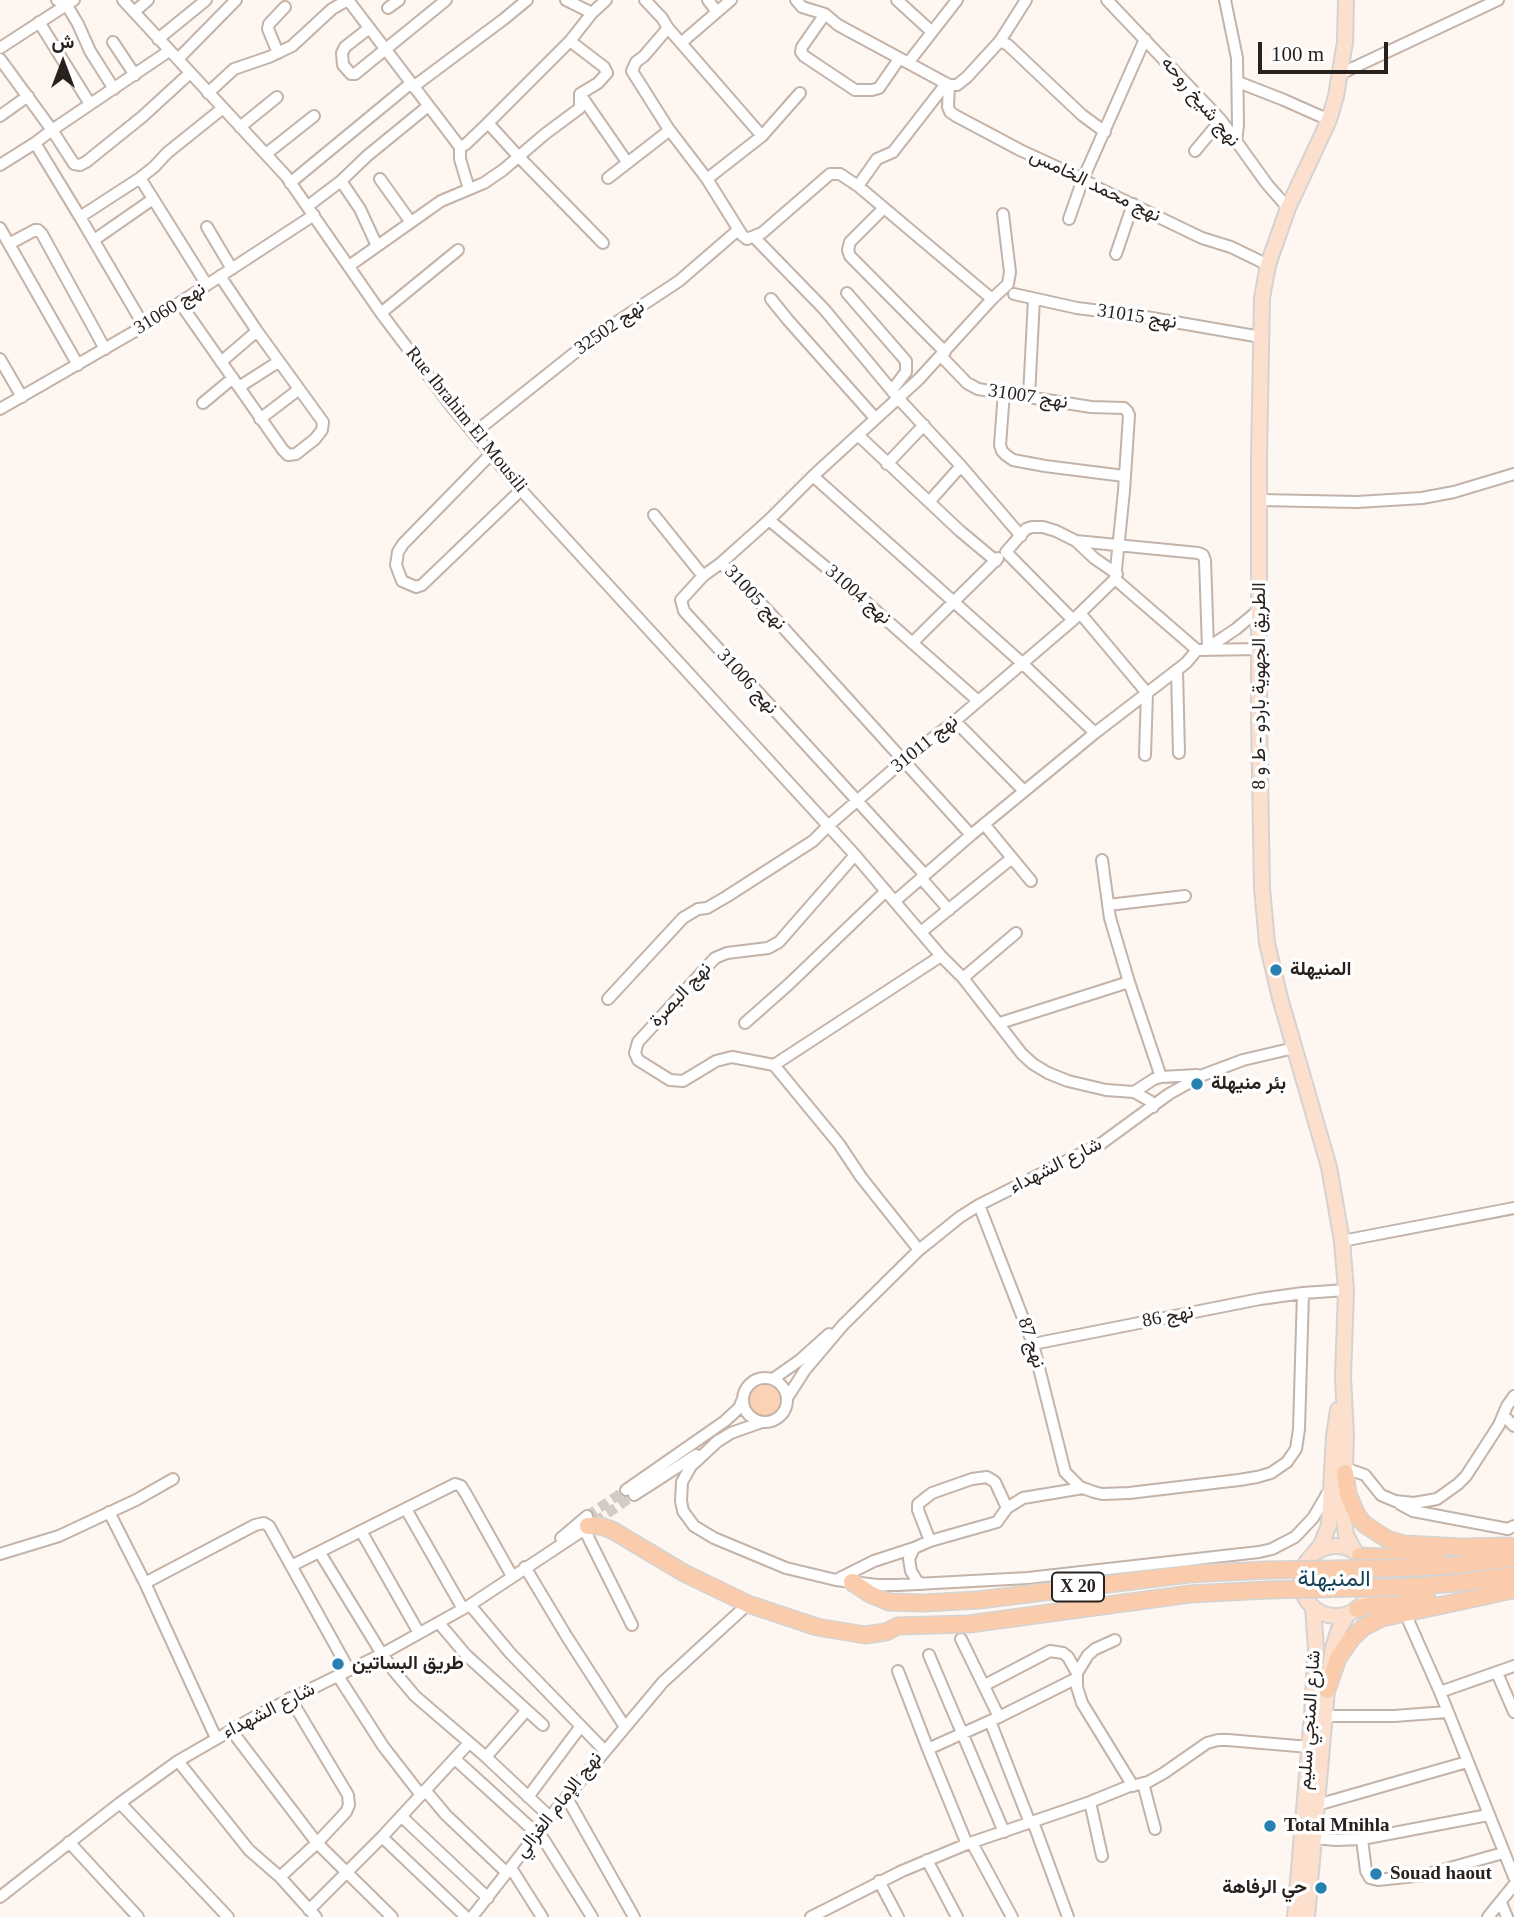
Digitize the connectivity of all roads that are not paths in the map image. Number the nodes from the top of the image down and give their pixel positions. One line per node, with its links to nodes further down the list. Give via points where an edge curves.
1 (123, 0): 26 (street, Rue Ibrahim El Mousili)
2 (148, 0): 26 (street)
3 (206, 0): 34 (street)
4 (236, 0): 45 (street)
5 (399, 0): 25 (street)
6 (446, 0): 41 (street)
7 (527, 0): 51 (street)
8 (566, 0): 28 (street)
9 (606, 0): 28 (street)
10 (645, 0): 31 (street)
11 (708, 0): 27 (street)
12 (731, 0): 27 (street)
13 (897, 0): 33 (street)
14 (957, 0): 33 (street)
15 (1026, 0): 37 (street)
16 (1107, 0): 35 (street, نهج شيخ روحه)
17 (1225, 0): 50 (street)
18 (1346, 0): 48 (main road, الطريق الجهوية باردو - ط و 8)
19 (1498, 0): 22 (street)
20 (66, 1): 30 (street); 53 (street)
21 (802, 2): 29 (street)
22 (1479, 4): 48 (street)
23 (328, 5): 32 (street, via 348,0); 43 (street, via 292,46)
24 (285, 6): 43 (street, via 268,29)
25 (388, 8)
26 (134, 12): 34 (street, Rue Ibrahim El Mousili)
27 (717, 12): 39 (street)
28 (592, 13): 36 (street)
29 (825, 14): 46 (street); 46 (street, via 801,52 855,90 879,88)
30 (39, 22): 40 (street); 59 (street)
31 (668, 28): 39 (street); 68 (street, via 632,71)
32 (368, 29): 41 (street); 41 (street, via 342,53 347,72 355,74)
33 (932, 32): 46 (street)
34 (158, 39): 42 (street, Rue Ibrahim El Mousili)
35 (1145, 39): 64 (street, نهج شيخ روحه); 70 (street)
36 (570, 41): 56 (street, via 607,73); 66 (street)
37 (1000, 41): 52 (street, via 967,77 957,85); 70 (street)
38 (113, 42): 49 (street)
39 (681, 43): 71 (street)
40 (0, 48)
41 (384, 49): 51 (street)
42 (169, 51): 45 (street, Rue Ibrahim El Mousili); 49 (street)
43 (278, 54): 54 (street, via 234,69)
44 (0, 59): 57 (street)
45 (178, 59): 47 (street, Rue Ibrahim El Mousili)
46 (904, 61): 52 (street)
47 (190, 73): 54 (street, Rue Ibrahim El Mousili); 69 (street, via 80,165 74,164)
48 (1340, 74): 65 (main road, الطريق الجهوية باردو - ط و 8)
49 (135, 75): 53 (street)
50 (1243, 84): 65 (street); 73 (street)
51 (412, 85): 60 (street); 86 (street)
52 (947, 85): 84 (street, نهج محمد الخامس, via 950,112); 87 (street, via 893,152 877,159)
53 (114, 89): 59 (street)
54 (208, 93): 61 (street, Rue Ibrahim El Mousili)
55 (800, 93): 71 (street)
56 (580, 94): 77 (street, via 580,108); 78 (street)
57 (27, 96): 62 (street); 69 (street)
58 (277, 97): 67 (street)
59 (90, 104): 69 (street)
60 (427, 107): 74 (street); 85 (street, نهج 31060)
61 (223, 108): 67 (street, Rue Ibrahim El Mousili); 80 (street)
62 (0, 116)
63 (314, 116): 76 (street)
64 (1221, 120): 73 (street, نهج شيخ روحه); 75 (street)
65 (1328, 120): 91 (main road, الطريق الجهوية باردو - ط و 8)
66 (488, 123): 74 (street); 77 (street)
67 (240, 127): 76 (street, Rue Ibrahim El Mousili)
68 (668, 128): 78 (street); 83 (street)
69 (52, 130): 72 (street)
70 (1105, 132): 84 (street)
71 (762, 136): 83 (street)
72 (35, 142): 79 (street); 95 (street)
73 (1236, 142): 91 (street, نهج شيخ روحه)
74 (460, 147): 88 (street)
75 (1195, 151)
76 (267, 154): 86 (street, Rue Ibrahim El Mousili)
77 (518, 156): 88 (street); 103 (street)
78 (627, 162): 81 (street)
79 (0, 165)
80 (140, 178): 89 (street); 95 (street)
81 (608, 178)
82 (380, 179): 97 (street)
83 (708, 179): 100 (street)
84 (1083, 179): 90 (street, نهج محمد الخامس); 96 (street)
85 (341, 181): 93 (street, نهج 31060); 104 (street)
86 (290, 183): 93 (street, Rue Ibrahim El Mousili)
87 (858, 186): 92 (street); 101 (street, via 840,174 830,174)
88 (469, 189): 97 (street)
89 (153, 198): 102 (street); 112 (street)
90 (1133, 204): 107 (street); 108 (street, نهج محمد الخامس)
91 (1288, 208): 108 (main road, الطريق الجهوية باردو - ط و 8)
92 (883, 209): 116 (street); 124 (street, نهج 31007, via 850,242 850,256)
93 (311, 211): 109 (street, Rue Ibrahim El Mousili); 110 (street, نهج 31060)
94 (1003, 214): 116 (street, via 1009,284)
95 (80, 217): 102 (street)
96 (1069, 219)
97 (411, 221): 104 (street)
98 (207, 227): 110 (street)
99 (1, 230): 105 (street)
100 (738, 230): 101 (street, via 747,239); 140 (street, نهج 32502, via 679,281 597,335)
101 (754, 237): 132 (street, via 824,309)
102 (94, 240): 120 (street)
103 (603, 243)
104 (377, 246): 109 (street)
105 (11, 247): 123 (street, via 35,230 42,234); 128 (street)
106 (458, 250): 119 (street)
107 (1116, 254)
108 (1268, 265): 122 (main road, الطريق الجهوية باردو - ط و 8)
109 (349, 266): 119 (street, Rue Ibrahim El Mousili)
110 (232, 269): 111 (street, نهج 31060)
111 (220, 276): 112 (street, نهج 31060); 121 (street)
112 (208, 285): 118 (street, نهج 31060)
113 (847, 293): 132 (street, via 906,361)
114 (1014, 294): 117 (street, نهج 31015)
115 (771, 299): 137 (street)
116 (992, 299): 124 (street)
117 (1034, 299): 122 (street, نهج 31015); 133 (street)
118 (180, 303): 120 (street, نهج 31060); 126 (street)
119 (381, 313): 140 (street, Rue Ibrahim El Mousili)
120 (144, 326): 123 (street, نهج 31060)
121 (257, 331): 126 (street); 127 (street)
122 (1261, 337): 149 (main road, الطريق الجهوية باردو - ط و 8)
123 (105, 349): 128 (street, نهج 31060)
124 (943, 354): 131 (street, نهج 31007, via 967,383); 132 (street)
125 (0, 359): 134 (street)
126 (221, 362): 129 (street)
127 (278, 362): 129 (street); 130 (street)
128 (78, 365): 134 (street, نهج 31060)
129 (236, 383): 135 (street); 138 (street)
130 (298, 390): 138 (street); 138 (street, via 323,426 296,454 288,456)
131 (1004, 392): 133 (street, نهج 31007); 147 (street, via 1000,445 1013,460)
132 (895, 394): 137 (street); 139 (street)
133 (1030, 396): 147 (street, نهج 31007, via 1124,408 1129,415)
134 (22, 397): 136 (street, نهج 31060)
135 (202, 403)
136 (0, 409)
137 (875, 418): 141 (street)
138 (260, 419)
139 (924, 425): 143 (street); 144 (street)
140 (479, 430): 142 (street, Rue Ibrahim El Mousili)
141 (858, 435): 143 (street); 146 (street)
142 (491, 454): 148 (street, Rue Ibrahim El Mousili); 148 (street, via 402,544 396,565 402,581 408,586 422,585)
143 (887, 464): 150 (street)
144 (961, 466): 150 (street); 153 (street)
145 (1514, 474): 149 (street, via 1422,498)
146 (813, 476): 152 (street, نهج 31005); 161 (street)
147 (1124, 476): 155 (street)
148 (521, 490): 179 (street, Rue Ibrahim El Mousili)
149 (1260, 500): 162 (main road, الطريق الجهوية باردو - ط و 8)
150 (929, 502): 157 (street)
151 (654, 514): 159 (street)
152 (768, 520): 158 (street, نهج 31005); 164 (street, نهج 31004)
153 (1021, 536): 154 (street, via 1026,529 1043,527); 156 (street)
154 (1076, 541): 155 (street); 160 (street)
155 (1120, 545): 160 (street); 166 (street, via 1203,555)
156 (1006, 552): 157 (street); 163 (street)
157 (996, 561): 161 (street)
158 (721, 563): 159 (street, نهج 31006); 175 (street, نهج 31005)
159 (703, 576): 177 (street, نهج 31006, via 682,598 684,611)
160 (1116, 577): 163 (street, نهج 31011); 166 (street)
161 (953, 601): 164 (street); 167 (street)
162 (1260, 609): 165 (main road, الطريق الجهوية باردو - ط و 8); 166 (street)
163 (1077, 617): 167 (street, نهج 31011); 169 (street)
164 (912, 643): 170 (street, نهج 31004)
165 (1260, 649): 166 (street); 199 (main road, الطريق الجهوية باردو - ط و 8, via 1264,917)
166 (1202, 650): 168 (street)
167 (1022, 663): 170 (street, نهج 31011); 172 (street)
168 (1177, 670): 169 (street); 173 (street)
169 (1147, 693): 172 (street); 174 (street)
170 (977, 700): 171 (street, نهج 31011)
171 (955, 721): 175 (street, نهج 31011); 176 (street)
172 (1096, 733): 176 (street)
173 (1179, 753)
174 (1145, 755)
175 (904, 760): 177 (street, نهج 31011); 180 (street, نهج 31005)
176 (1024, 791): 178 (street)
177 (858, 801): 179 (street, نهج 31011); 184 (street)
178 (984, 824): 180 (street); 182 (street)
179 (828, 826): 181 (street, Rue Ibrahim El Mousili); 196 (street, نهج 31011, via 792,856 708,908 683,918)
180 (971, 835): 184 (street)
181 (855, 855): 186 (street, Rue Ibrahim El Mousili); 200 (street, نهج البصرة, via 779,942 715,958 638,1042 635,1053 638,1060 670,1080 683,1081 732,1057)
182 (1012, 858): 185 (street); 190 (street)
183 (1102, 860): 189 (street)
184 (923, 877): 188 (street); 190 (street)
185 (1031, 881)
186 (886, 891): 188 (street, Rue Ibrahim El Mousili); 197 (street)
187 (1185, 896): 189 (street)
188 (895, 901): 191 (street, Rue Ibrahim El Mousili)
189 (1108, 905): 195 (street)
190 (949, 910): 191 (street)
191 (921, 932): 193 (street, Rue Ibrahim El Mousili)
192 (1016, 933): 194 (street)
193 (941, 956): 194 (street, Rue Ibrahim El Mousili); 200 (street)
194 (963, 978): 198 (street, Rue Ibrahim El Mousili)
195 (1129, 982): 198 (street); 202 (street)
196 (608, 999)
197 (746, 1023)
198 (1000, 1023): 203 (street, Rue Ibrahim El Mousili, via 1022,1054 1048,1073 1106,1090)
199 (1294, 1048): 201 (street, شارع الشهداء); 207 (main road, الطريق الجهوية باردو - ط و 8, via 1329,1167)
200 (774, 1065): 208 (street)
201 (1203, 1075): 202 (street); 204 (street, شارع الشهداء)
202 (1161, 1077): 203 (street)
203 (1134, 1092): 204 (street)
204 (1153, 1107): 205 (street, شارع الشهداء, via 1093,1149)
205 (979, 1205): 208 (street, شارع الشهداء); 212 (street, نهج 87)
206 (1514, 1208): 207 (street)
207 (1342, 1241): 209 (main road, الطريق الجهوية باردو - ط و 8)
208 (919, 1251): 211 (street, شارع الشهداء)
209 (1346, 1290): 210 (street, نهج 86); 213 (main road, الطريق الجهوية باردو - ط و 8)
210 (1303, 1293): 212 (street, نهج 86); 224 (street, via 1299,1429 1296,1448 1287,1462 1257,1477 1115,1494)
211 (843, 1325): 214 (street); 216 (street)
212 (1033, 1344): 224 (street, نهج 87, via 1065,1472)
213 (1343, 1377): 222 (main road, الطريق الجهوية باردو - ط و 8); 225 (main road, الطريق الجهوية باردو - ط و 8)
214 (773, 1379): 216 (street); 217 (street, via 752,1382)
215 (1514, 1396): 218 (street)
216 (787, 1398): 219 (street, via 780,1416)
217 (742, 1401): 219 (street, via 748,1415); 221 (street, via 725,1421 630,1493)
218 (1503, 1415): 220 (street); 226 (street, via 1458,1484 1437,1499)
219 (762, 1422): 221 (street)
220 (1514, 1426)
221 (719, 1440): 244 (street, X 20, via 691,1466 682,1482 681,1501 694,1526 786,1568)
222 (1345, 1471): 226 (street, via 1365,1475 1381,1495); 235 (highway, via 1357,1515 1387,1539 1404,1544); 239 (main road, الطريق الجهوية باردو - ط و 8, via 1344,1525)
223 (173, 1479): 229 (street)
224 (1079, 1485): 227 (street, via 1023,1498)
225 (1332, 1486): 237 (main road, الطريق الجهوية باردو - ط و 8, via 1329,1525); 246 (street, X 20, via 1305,1528 1272,1549 1027,1578)
226 (1395, 1501): 231 (street, via 1413,1511)
227 (1007, 1508): 233 (street, via 997,1522); 233 (street, via 995,1482 987,1477 932,1493 918,1504)
228 (406, 1509): 232 (street); 243 (street, via 456,1484 461,1486); 249 (street, نهج الإمام الغزالي)
229 (109, 1512): 238 (street, via 59,1536); 245 (street)
230 (589, 1523): 241 (street, شارع الشهداء); 248 (highway, via 612,1530); 254 (street)
231 (1514, 1527)
232 (361, 1531): 236 (street); 255 (street)
233 (930, 1541): 234 (street)
234 (914, 1548): 244 (street, via 874,1561); 246 (street, via 909,1565)
235 (1512, 1549): 239 (highway, via 1379,1557); 244 (highway, X 20, bridge, via 1455,1565 1189,1574 923,1603 890,1602)
236 (320, 1553): 240 (street); 258 (street)
237 (1314, 1553): 239 (main road, via 1335,1546); 250 (main road, via 1301,1580 1302,1592)
238 (0, 1554)
239 (1358, 1554): 251 (main road, via 1371,1583 1369,1593)
240 (291, 1566): 245 (street, via 264,1523); 261 (street)
241 (526, 1567): 243 (street, شارع الشهداء); 277 (street)
242 (1514, 1575): 248 (highway, X 20, bridge, via 1404,1587 1189,1594 968,1624 898,1626 872,1635 803,1623)
243 (512, 1576): 249 (street, شارع الشهداء)
244 (844, 1581): 246 (street, X 20)
245 (145, 1583): 280 (street)
246 (922, 1584)
247 (1506, 1592): 251 (highway, via 1375,1604); 267 (highway, via 1382,1618 1364,1627 1338,1658)
248 (748, 1604): 277 (street, via 663,1682)
249 (467, 1607): 253 (street, شارع الشهداء); 276 (street, نهج الإمام الغزالي)
250 (1313, 1607): 251 (main road, via 1329,1615); 282 (main road, شارع المنجي سليم, via 1316,1649)
251 (1352, 1611): 267 (main road, شارع المنجي سليم, via 1339,1629)
252 (1409, 1622): 268 (street)
253 (439, 1623): 255 (street, شارع الشهداء); 271 (street)
254 (632, 1625)
255 (419, 1633): 258 (street, شارع الشهداء)
256 (961, 1639): 266 (street)
257 (1115, 1640): 264 (street, via 1088,1655)
258 (382, 1654): 261 (street, شارع الشهداء); 281 (street, via 415,1696)
259 (929, 1655): 279 (street)
260 (1514, 1666): 263 (street)
261 (349, 1670): 265 (street, شارع الشهداء)
262 (898, 1671): 283 (street)
263 (1497, 1673): 268 (street); 270 (street)
264 (1077, 1675): 266 (street, via 1068,1657 1050,1651); 274 (street); 289 (street, via 1082,1703)
265 (338, 1676): 269 (street, شارع الشهداء); 290 (street, via 383,1746)
266 (985, 1685): 274 (street)
267 (1327, 1690): 273 (main road, شارع المنجي سليم)
268 (1440, 1692): 272 (street)
269 (290, 1698): 278 (street, شارع الشهداء); 307 (street, via 348,1794 346,1812)
270 (1514, 1710)
271 (526, 1711): 275 (street); 285 (street)
272 (1447, 1712): 273 (street); 288 (street)
273 (1324, 1716): 295 (main road, شارع المنجي سليم)
274 (994, 1719): 279 (street); 299 (street)
275 (542, 1725)
276 (581, 1726): 284 (street, نهج الإمام الغزالي); 291 (street)
277 (625, 1727): 284 (street)
278 (231, 1730): 280 (street, شارع الشهداء); 307 (street)
279 (962, 1734): 283 (street); 301 (street)
280 (216, 1738): 287 (street, شارع الشهداء)
281 (469, 1742): 285 (street); 286 (street)
282 (1309, 1747): 289 (street, via 1218,1740 1157,1778); 335 (main road, شارع المنجي سليم)
283 (928, 1749): 308 (street)
284 (605, 1751): 292 (street, نهج الإمام الغزالي)
285 (486, 1757): 291 (street)
286 (455, 1759): 290 (street); 302 (street)
287 (178, 1762): 293 (street, شارع الشهداء); 314 (street, via 249,1850)
288 (1467, 1762): 295 (street); 296 (street)
289 (1138, 1784): 294 (street); 300 (street)
290 (423, 1793): 297 (street); 312 (street)
291 (528, 1797): 298 (street)
292 (567, 1798): 298 (street, نهج الإمام الغزالي); 330 (street)
293 (120, 1802): 306 (street, شارع الشهداء); 324 (street)
294 (1090, 1802): 299 (street); 310 (street)
295 (1317, 1805): 304 (main road, شارع المنجي سليم)
296 (1488, 1815): 305 (street); 309 (street)
297 (401, 1816): 303 (street); 319 (street)
298 (550, 1817): 302 (street, نهج الإمام الغزالي)
299 (1031, 1822): 301 (street); 334 (street)
300 (1155, 1829)
301 (1004, 1832): 308 (street)
302 (537, 1833): 312 (street, نهج الإمام الغزالي); 329 (street)
303 (382, 1837): 313 (street); 326 (street)
304 (1314, 1838): 305 (street); 336 (main road, شارع المنجي سليم)
305 (1362, 1839): 309 (street, via 1366,1871 1373,1879 1425,1875)
306 (69, 1842): 318 (street, شارع الشهداء); 323 (street)
307 (317, 1843): 313 (street); 314 (street)
308 (970, 1843): 311 (street); 333 (street)
309 (1503, 1853): 315 (street)
310 (1102, 1856)
311 (927, 1860): 316 (street); 332 (street)
312 (509, 1871): 319 (street, نهج الإمام الغزالي); 328 (street)
313 (346, 1872): 321 (street); 325 (street)
314 (280, 1877): 321 (street)
315 (1514, 1877)
316 (879, 1881): 322 (street); 331 (street)
317 (1514, 1885): 320 (street)
318 (0, 1897)
319 (488, 1898): 327 (street, نهج الإمام الغزالي)
320 (1501, 1903): 337 (street); 338 (street)
321 (313, 1913)
322 (894, 1915)
323 (138, 1917)
324 (228, 1917)
325 (392, 1917)
326 (466, 1917)
327 (472, 1917)
328 (542, 1917)
329 (592, 1917)
330 (634, 1917)
331 (811, 1917)
332 (957, 1917)
333 (1012, 1917)
334 (1068, 1917)
335 (1295, 1917)
336 (1307, 1917)
337 (1488, 1917)
338 (1507, 1917)

